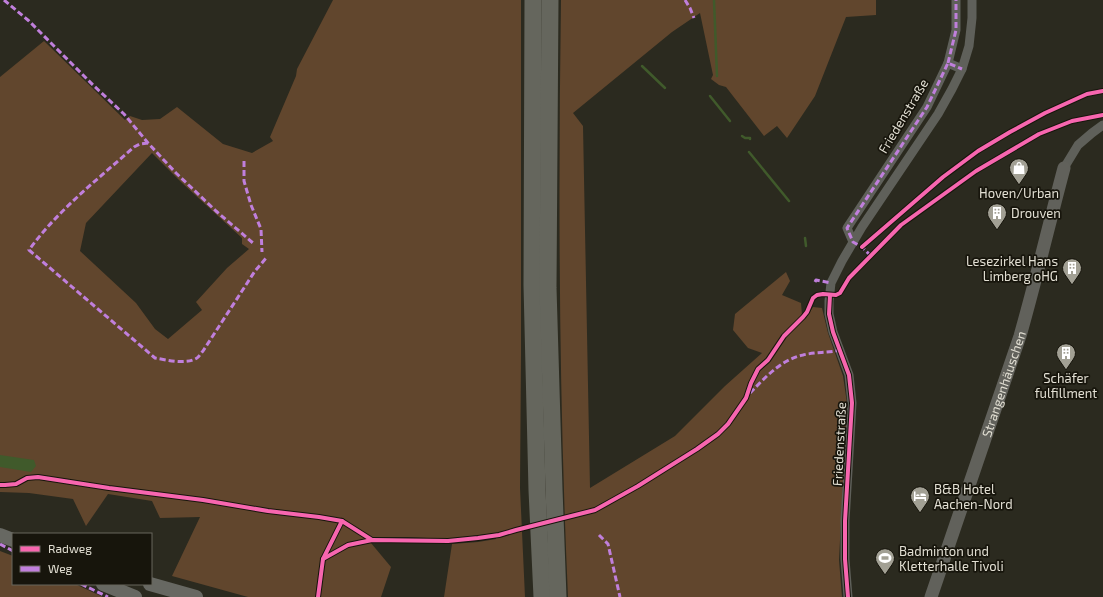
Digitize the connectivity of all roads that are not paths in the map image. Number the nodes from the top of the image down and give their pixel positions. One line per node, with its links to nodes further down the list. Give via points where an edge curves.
1 (533, 0): 16 (highway, via 532,285 536,490)
2 (550, 0): 17 (highway, via 548,288)
3 (956, 0): 5 (street, Friedenstraße, via 956,30)
4 (972, 0): 6 (street, Friedenstraße, via 969,46)
5 (948, 63): 6 (street); 9 (street, Friedenstraße, via 927,107 848,228)
6 (962, 69): 9 (street, Friedenstraße, via 938,114)
7 (1103, 125): 8 (street, via 1078,145)
8 (1064, 168): 19 (street, Strangenhäuschen, via 1020,336)
9 (854, 242): 18 (street, Friedenstraße, via 834,277 829,301 833,332 849,375 852,403 845,521)
10 (0, 535): 11 (main road)
11 (12, 540)
12 (105, 585): 14 (main road)
13 (152, 585): 15 (main road)
14 (135, 597)
15 (196, 597)
16 (542, 597)
17 (558, 597)
18 (848, 597)
19 (930, 597)

